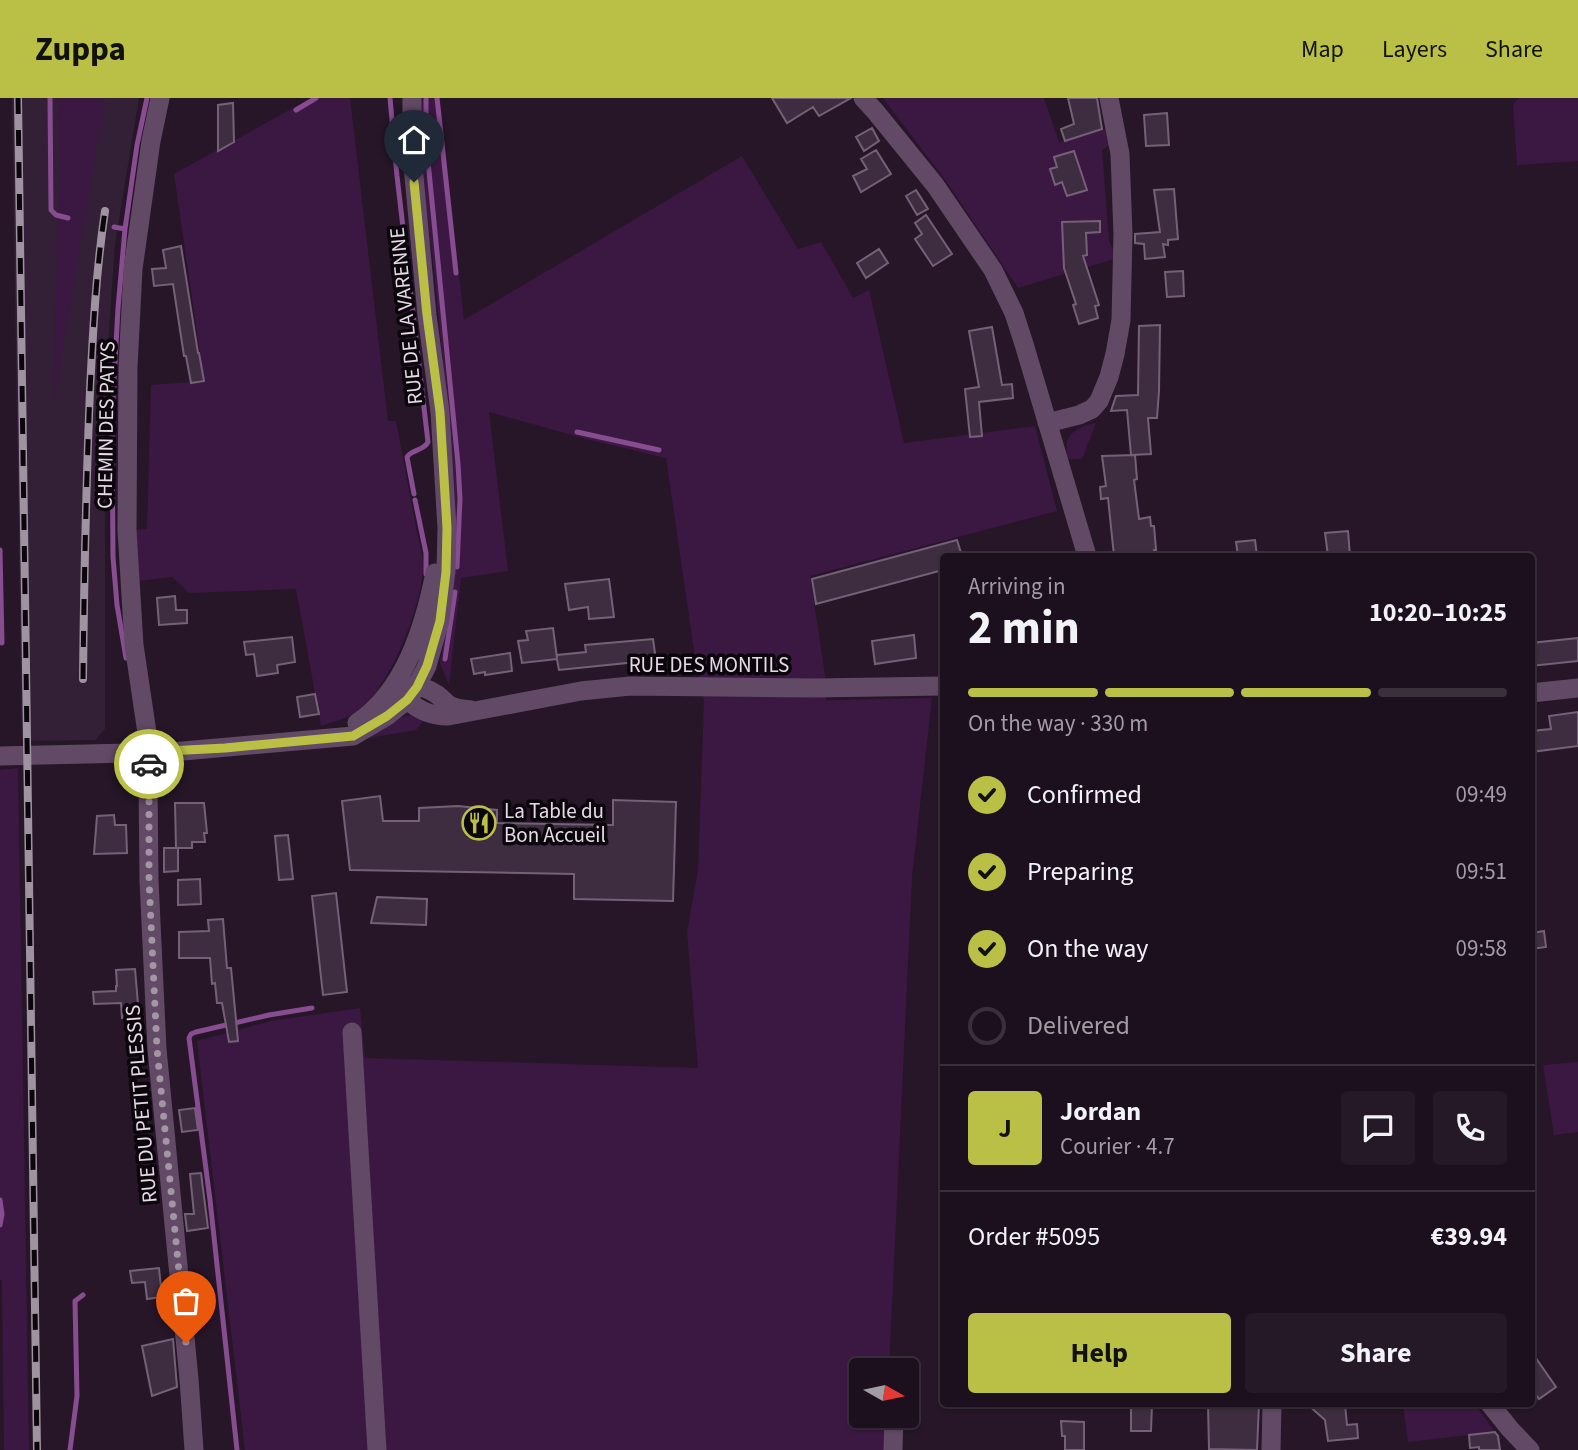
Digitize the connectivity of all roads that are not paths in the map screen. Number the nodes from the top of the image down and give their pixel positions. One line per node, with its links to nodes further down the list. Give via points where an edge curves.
1 (160, 98): 18 (street, CHEMIN DES PATYS, via 133,269 128,367 129,582)
2 (412, 98): 6 (street, RUE DE LA VARENNE, via 412,155)
3 (863, 98): 5 (street, via 935,185 993,270 1014,313)
4 (1109, 98): 5 (street, via 1120,154 1124,234 1115,354 1092,409)
5 (1047, 423): 7 (street)
6 (444, 488): 8 (street, RUE DE LA VARENNE, via 441,541); 9 (street, RUE DE LA VARENNE, via 444,596)
7 (1086, 553)
8 (430, 598): 12 (street, via 428,630 407,678); 15 (street, RUE DE LA VARENNE, via 417,638)
9 (427, 666): 12 (street, RUE DE LA VARENNE); 14 (street, via 430,684)
10 (940, 686): 16 (street, RUE DES MONTILS, via 630,686)
11 (1578, 688): 13 (street)
12 (411, 691): 14 (street, RUE DES MONTILS, via 432,691); 15 (street, via 392,690); 16 (street, RUE DES MONTILS, via 421,710 441,716); 17 (street, via 387,716 353,736)
13 (1535, 693)
14 (439, 696): 16 (street, RUE DES MONTILS, via 451,706)
15 (385, 697): 17 (street, via 355,723)
16 (476, 710)
17 (317, 739): 18 (street)
18 (150, 752): 19 (street); 24 (street, RUE DU PETIT PLESSIS, via 149,880 157,1049)
19 (0, 756)
20 (352, 1032): 25 (street)
21 (1272, 1407): 27 (street)
22 (1493, 1407): 28 (street)
23 (894, 1428): 26 (street)
24 (194, 1450)
25 (377, 1450)
26 (893, 1450)
27 (1271, 1450)
28 (1530, 1450)

